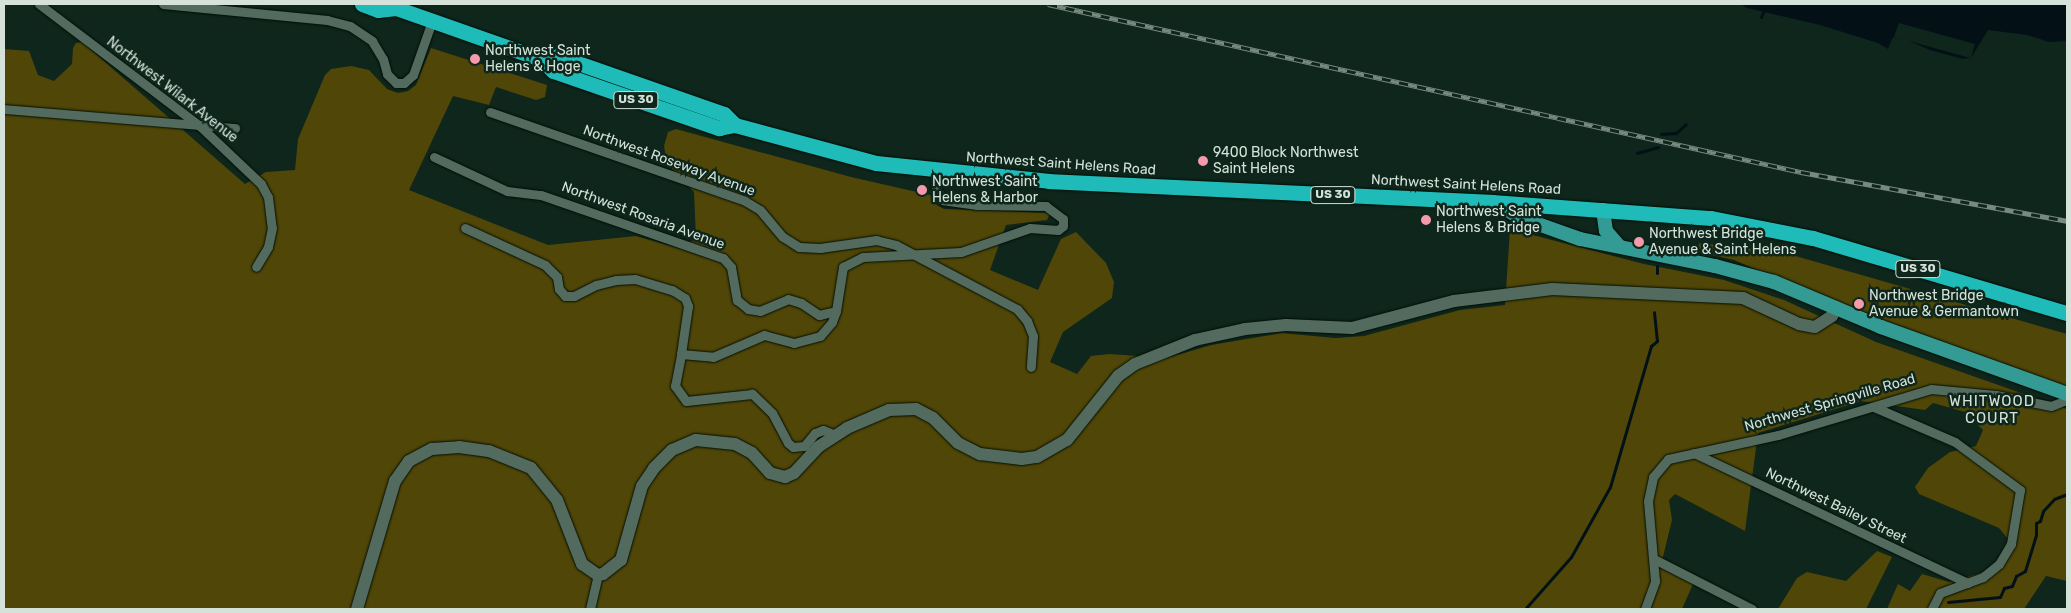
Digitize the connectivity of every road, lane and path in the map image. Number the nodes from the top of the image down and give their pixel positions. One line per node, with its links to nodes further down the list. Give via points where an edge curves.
1 (39, 4): 8 (street, Northwest Wilark Avenue)
2 (163, 4): 5 (street, via 327,20 350,26 372,41 383,59 387,74 396,83 404,83 413,75)
3 (362, 4): 4 (highway, Northwest Saint Helens Road / US 30, via 378,10)
4 (394, 6): 5 (highway, Northwest Saint Helens Road / US 30)
5 (432, 21): 11 (highway, Northwest Saint Helens Road / US 30, via 541,59 553,71 719,128 735,125 876,163)
6 (4, 108): 8 (street)
7 (490, 112): 16 (street, Northwest Roseway Avenue, via 745,201 760,210 783,237 799,247 820,248 876,240)
8 (201, 127): 9 (street); 17 (street, Northwest Wilark Avenue, via 251,172 268,197 272,228 268,247)
9 (235, 128)
10 (434, 157): 19 (street, Northwest Rosaria Avenue, via 507,191 541,195 718,256 731,267 734,293 748,309 760,311 788,299 819,315)
11 (935, 171): 12 (highway, Northwest Saint Helens Road / US 30, via 1050,181); 16 (street, via 936,188 946,201 1046,206 1056,212 1064,223 1058,230 1030,228 961,252)
12 (1492, 202): 13 (highway, Northwest Saint Helens Road / US 30); 15 (main road, via 1522,218 1580,239)
13 (1603, 210): 15 (main road, via 1606,231); 20 (highway, Northwest Saint Helens Road / US 30, via 1711,218 1813,238)
14 (465, 228): 21 (street, via 545,264 557,277 559,289 565,296 574,296 616,280 635,280 672,290 684,298 688,306)
15 (1619, 246): 18 (main road, via 1750,274)
16 (917, 256): 19 (street, via 863,257 846,263 840,277); 22 (street, Northwest Roseway Avenue, via 1017,309 1033,336)
17 (256, 266)
18 (1836, 307): 23 (main road, via 1881,327); 26 (main road, via 1832,316 1815,327 1799,324 1764,305 1729,296 1552,289 1462,300 1352,328 1286,324 1245,329 1170,349 1135,364 1118,376 1067,440 1037,457 1004,458 980,454 958,443 932,418 916,409 889,410)
19 (836, 311): 21 (street, via 829,327 813,340 794,343 764,335 713,357)
20 (2067, 313)
21 (681, 354): 26 (street, via 674,386 686,401 752,394 772,413 790,445 804,446 815,433 823,430)
22 (1031, 367)
23 (2067, 394)
24 (2067, 400): 25 (street, Northwest Springville Road, via 2051,406 1996,395 1931,389)
25 (1874, 407): 27 (street, Northwest Springville Road, via 1778,435); 30 (street, via 1955,442 2020,490 2011,544 1999,564 1983,577)
26 (835, 435): 29 (main road, via 818,447 794,473 785,477 770,473 752,454 725,440 696,440 672,450 642,486 621,560 611,571)
27 (1694, 453): 28 (street, Northwest Springville Road, via 1668,459 1652,477 1648,501); 30 (street, Northwest Bailey Street)
28 (1654, 559): 33 (street, Northwest Springville Road, via 1655,581); 34 (street)
29 (598, 575): 31 (main road, via 579,560 557,500 531,468 489,451 432,448 409,461 395,481); 32 (street)
30 (1968, 583): 35 (street, via 1940,593)
31 (357, 609)
32 (590, 609)
33 (1646, 609)
34 (1752, 609)
35 (1932, 609)

